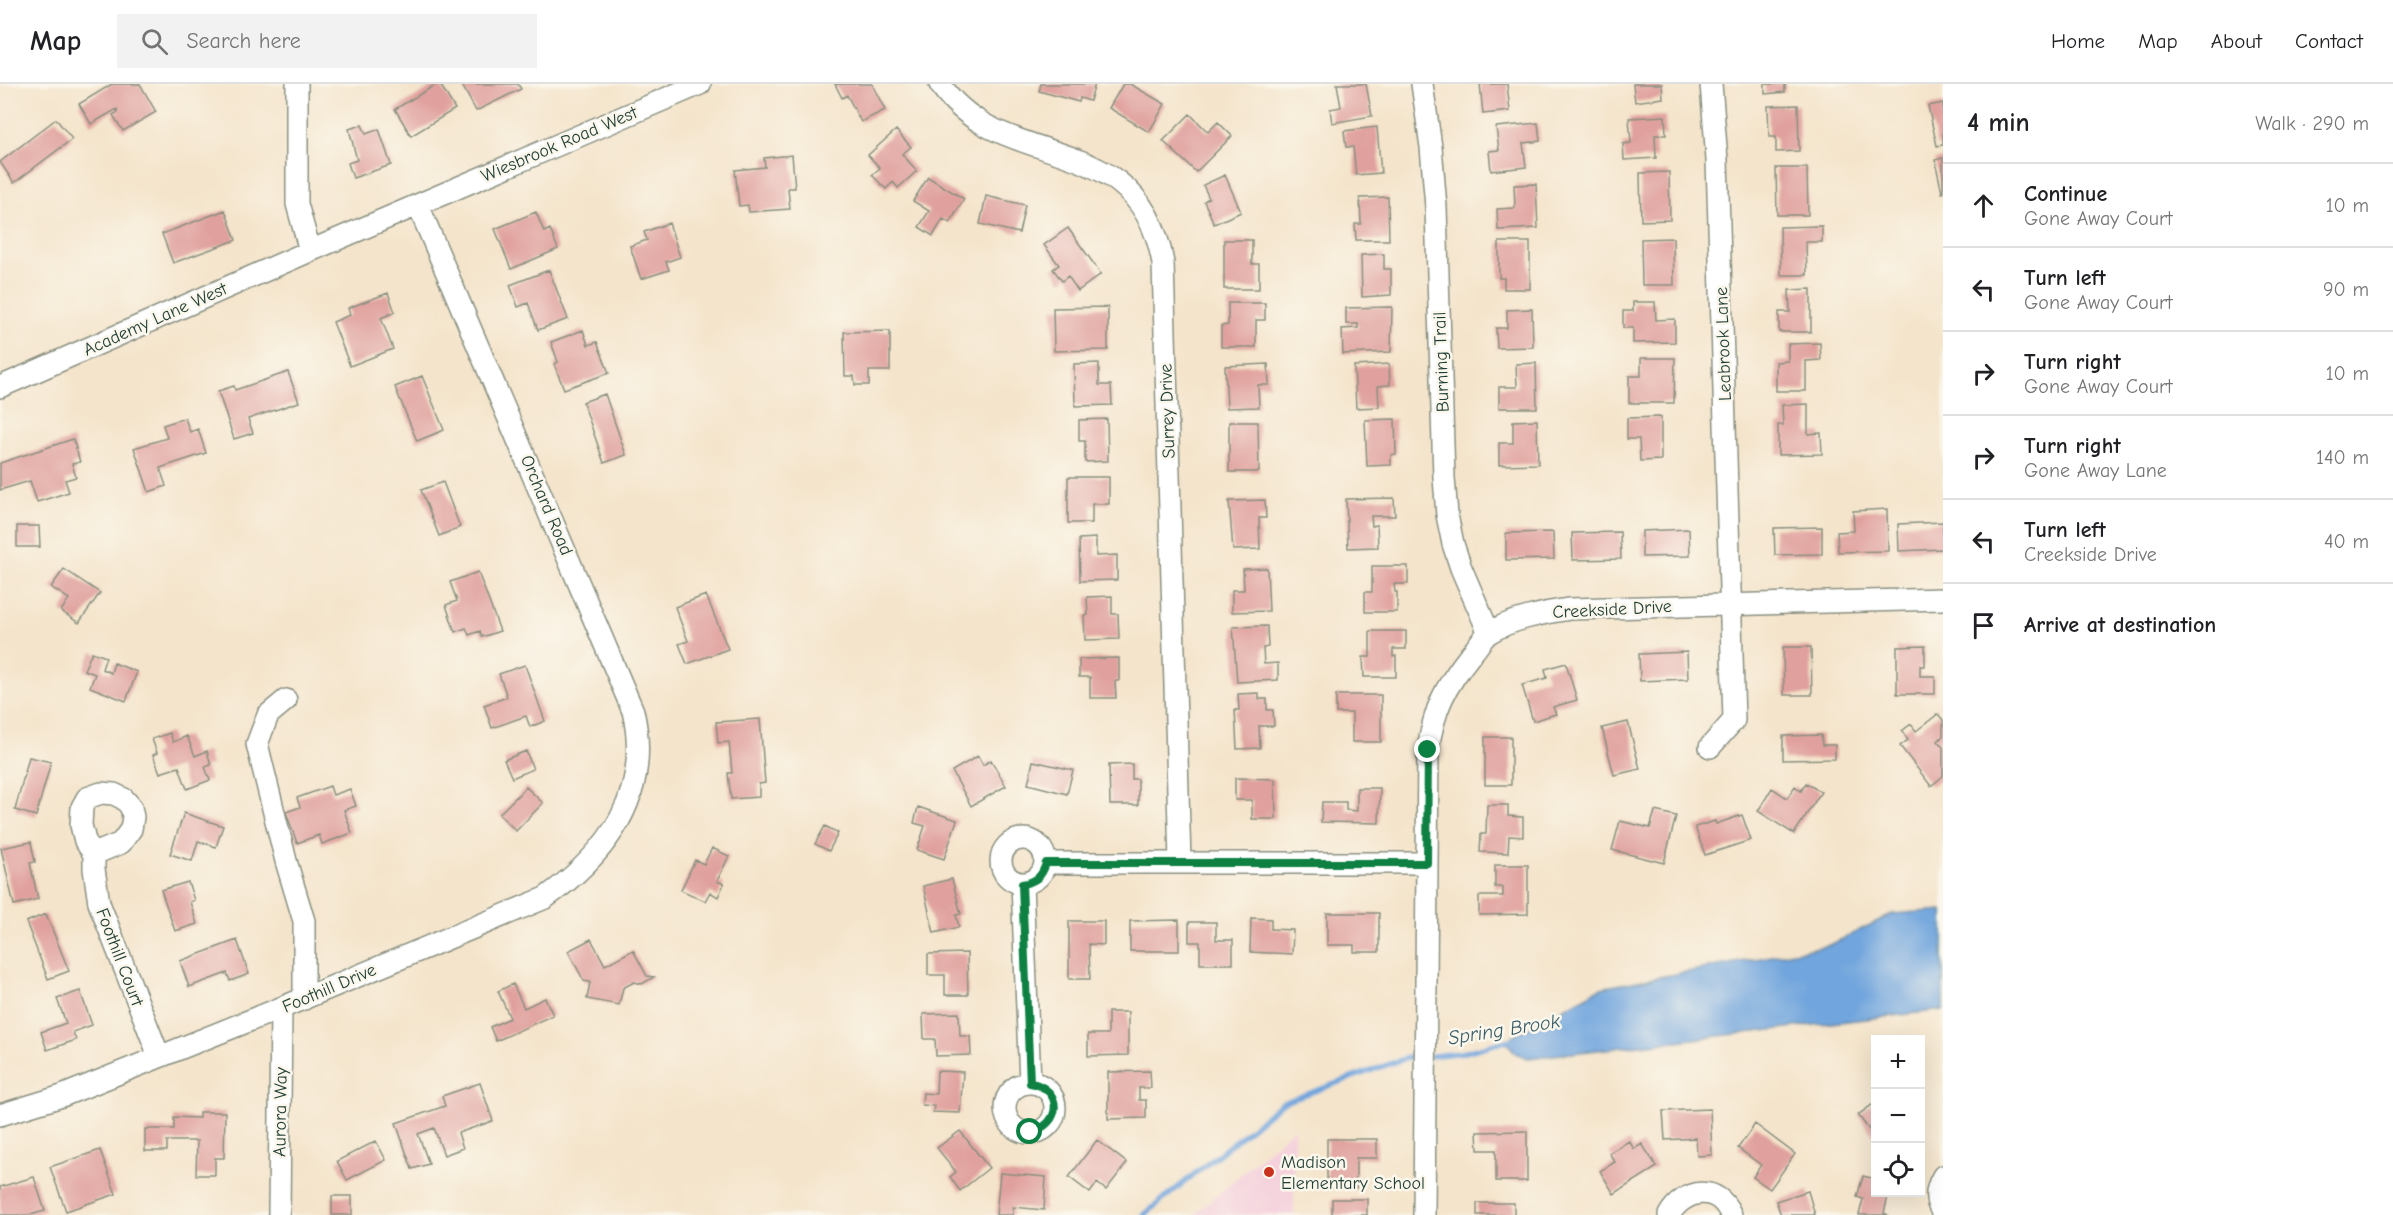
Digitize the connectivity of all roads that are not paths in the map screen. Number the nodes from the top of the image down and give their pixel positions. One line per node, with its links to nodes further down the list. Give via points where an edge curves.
1 (297, 84): 7 (street, via 297,204)
2 (700, 84): 6 (street, Wiesbrook Road West)
3 (940, 84): 16 (street, Surrey Drive, via 952,102 986,125 1018,140 1092,164 1127,188 1156,236 1163,263)
4 (1422, 84): 11 (street, Burning Trail, via 1436,207 1448,515 1461,568)
5 (1711, 84): 10 (street, Leabrook Lane, via 1717,160)
6 (418, 205): 7 (street, Wiesbrook Road West); 14 (street, Orchard Road, via 633,711 638,760)
7 (310, 250): 8 (street, Academy Lane West)
8 (0, 387)
9 (1943, 599): 10 (street, Creekside Drive)
10 (1731, 604): 11 (street, Creekside Drive, via 1569,609 1545,612); 13 (street, Leabrook Lane, via 1734,720)
11 (1488, 633): 18 (street, via 1450,680 1434,718 1428,750)
12 (286, 700): 20 (street, via 268,715 257,744 304,921)
13 (1710, 747)
14 (625, 811): 20 (street, Foothill Drive, via 589,861 545,898)
15 (94, 854): 22 (street, Foothill Court, via 99,903)
16 (1180, 862): 17 (street); 18 (street)
17 (1046, 863): 19 (street, via 1038,879); 19 (street, via 1041,847 1034,841 1026,838 1009,844 1003,851 1002,868 1006,876)
18 (1427, 863): 28 (street)
19 (1022, 884): 23 (street)
20 (304, 999): 21 (street, Foothill Drive)
21 (281, 1008): 22 (street, Foothill Drive); 27 (street, Aurora Way)
22 (159, 1056): 24 (street, Foothill Drive, via 62,1096)
23 (1030, 1083)
24 (0, 1115)
25 (1943, 1176): 26 (street, via 1936,1197)
26 (1943, 1213)
27 (279, 1215)
28 (1424, 1215)
29 (1669, 1215): 30 (street, via 1675,1204 1698,1193 1722,1202)
30 (1731, 1215)

